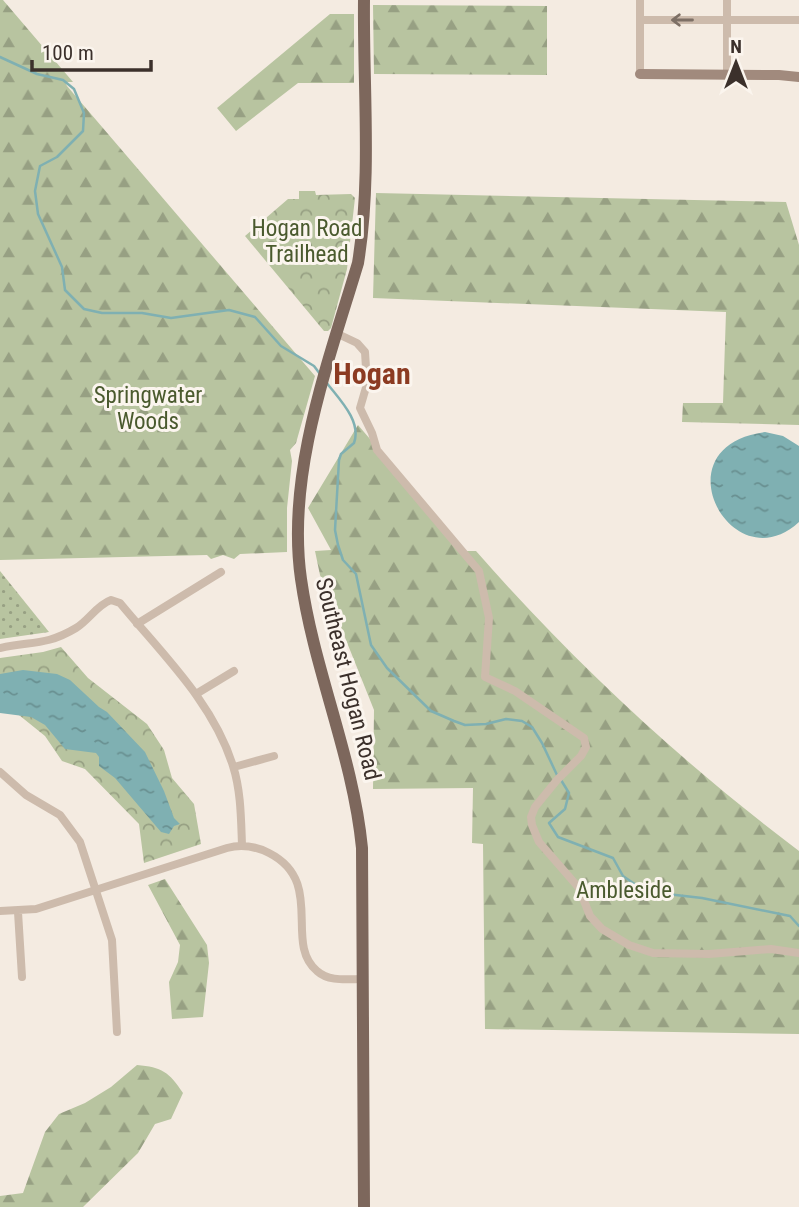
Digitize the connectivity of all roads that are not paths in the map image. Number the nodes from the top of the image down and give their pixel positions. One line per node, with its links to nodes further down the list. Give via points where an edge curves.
1 (364, 0): 10 (main road, Southeast Hogan Road, via 364,212 358,263)
2 (640, 0): 4 (street)
3 (727, 0): 5 (street)
4 (640, 20): 5 (street, one-way to 4); 7 (street)
5 (727, 20): 6 (street); 8 (street)
6 (799, 20)
7 (640, 74): 8 (street)
8 (727, 74): 9 (street)
9 (799, 77)
10 (338, 334): 23 (street, via 365,352 367,384 360,408 377,450 480,571 489,618 485,677 515,691 584,738 586,747 531,817 540,842 579,888 590,916 629,945 653,953 771,949); 25 (main road, Southeast Hogan Road, via 300,479 298,541 310,626 359,820)
11 (221, 572): 12 (street)
12 (137, 624): 13 (street, via 120,603 111,600 79,627 60,636 43,643); 15 (street)
13 (0, 648)
14 (234, 671): 15 (street)
15 (196, 694): 17 (street)
16 (274, 756): 17 (street)
17 (234, 767): 19 (street)
18 (0, 772): 20 (street, via 71,827)
19 (242, 845): 20 (street); 25 (street, via 274,856 292,873 302,896 304,949 313,967 329,978)
20 (96, 891): 22 (street); 26 (street, via 114,952)
21 (0, 911): 22 (street)
22 (18, 912): 24 (street)
23 (799, 953)
24 (22, 977)
25 (363, 979): 27 (main road, Southeast Hogan Road)
26 (117, 1032)
27 (364, 1207)

